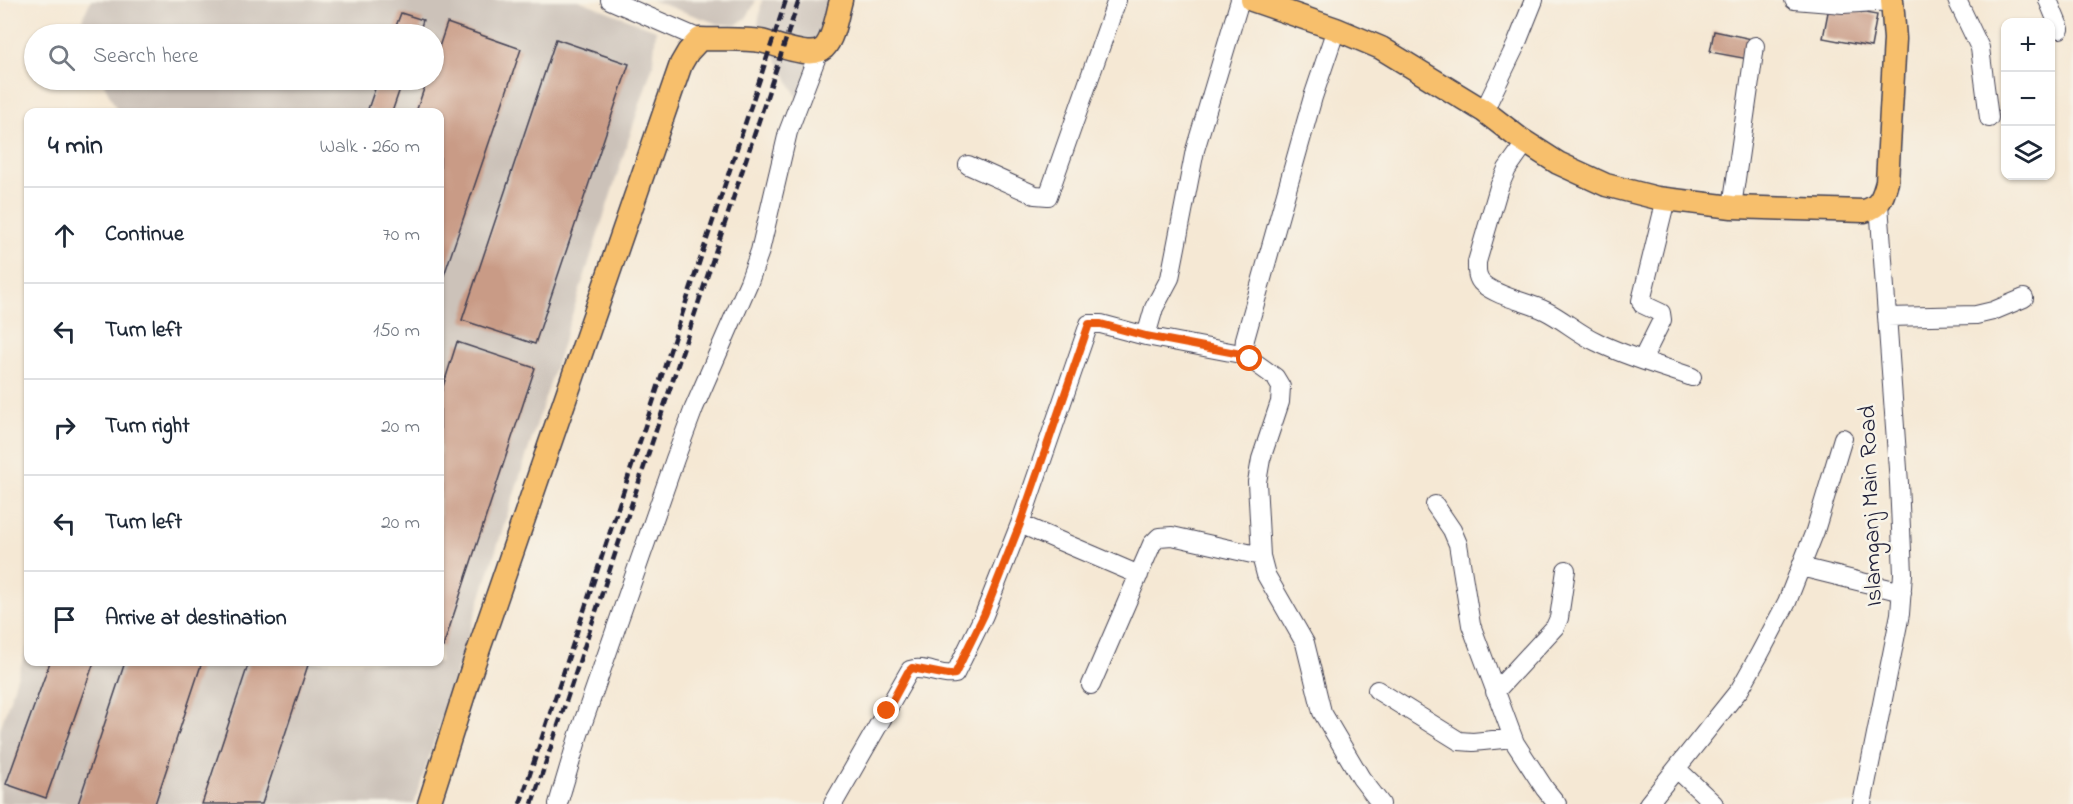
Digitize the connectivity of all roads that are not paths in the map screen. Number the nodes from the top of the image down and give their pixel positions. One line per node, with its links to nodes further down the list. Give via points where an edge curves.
1 (610, 0): 12 (street)
2 (840, 0): 14 (main road, via 830,38)
3 (1117, 0): 18 (street, via 1048,196 1035,195)
4 (1534, 0): 15 (street)
5 (1794, 0): 9 (street, via 1843,4)
6 (1958, 0): 16 (street, via 1980,48)
7 (2048, 0): 11 (street)
8 (1253, 1): 10 (main road); 24 (street, via 1195,150 1170,278 1156,303)
9 (1892, 1): 20 (main road, via 1895,39 1887,182)
10 (1336, 29): 15 (main road, via 1381,48); 25 (street, via 1248,328)
11 (2060, 29)
12 (700, 39): 14 (main road, via 760,41); 41 (main road, via 688,52 676,78)
13 (1755, 46): 21 (street)
14 (819, 51): 42 (street, via 788,132 760,251 679,448)
15 (1485, 111): 17 (main road)
16 (1989, 118)
17 (1526, 142): 19 (main road, via 1606,185); 26 (street, via 1499,187 1477,262 1479,278 1493,289 1547,311 1584,336)
18 (968, 165)
19 (1666, 199): 21 (main road); 26 (street, via 1641,301 1663,317)
20 (1879, 204): 21 (main road, via 1864,211); 23 (street, Islamganj Main Road)
21 (1732, 207)
22 (2024, 298): 23 (street, via 1976,315)
23 (1887, 317): 35 (street, Islamganj Main Road)
24 (1146, 336): 25 (street); 30 (street, via 1089,324)
25 (1246, 355): 31 (street, via 1275,377 1281,387 1258,471)
26 (1642, 360): 27 (street)
27 (1692, 377)
28 (1843, 438): 32 (street)
29 (1435, 505): 38 (street, via 1458,544 1471,625)
30 (1020, 524): 34 (street); 43 (street, via 984,615 955,674 910,670)
31 (1261, 556): 34 (street, via 1164,535 1152,544); 44 (street, via 1270,585 1305,643 1322,712)
32 (1801, 567): 35 (street); 40 (street, via 1787,602 1740,689)
33 (1566, 570): 38 (street, via 1555,627)
34 (1139, 575): 36 (street)
35 (1902, 592): 48 (street, Islamganj Main Road)
36 (1091, 684)
37 (1377, 690): 39 (street, via 1459,741)
38 (1495, 692): 39 (street)
39 (1512, 738): 45 (street)
40 (1677, 769): 46 (street); 47 (street)
41 (429, 804)
42 (558, 804)
43 (833, 804)
44 (1381, 804)
45 (1557, 804)
46 (1648, 804)
47 (1714, 804)
48 (1862, 804)

